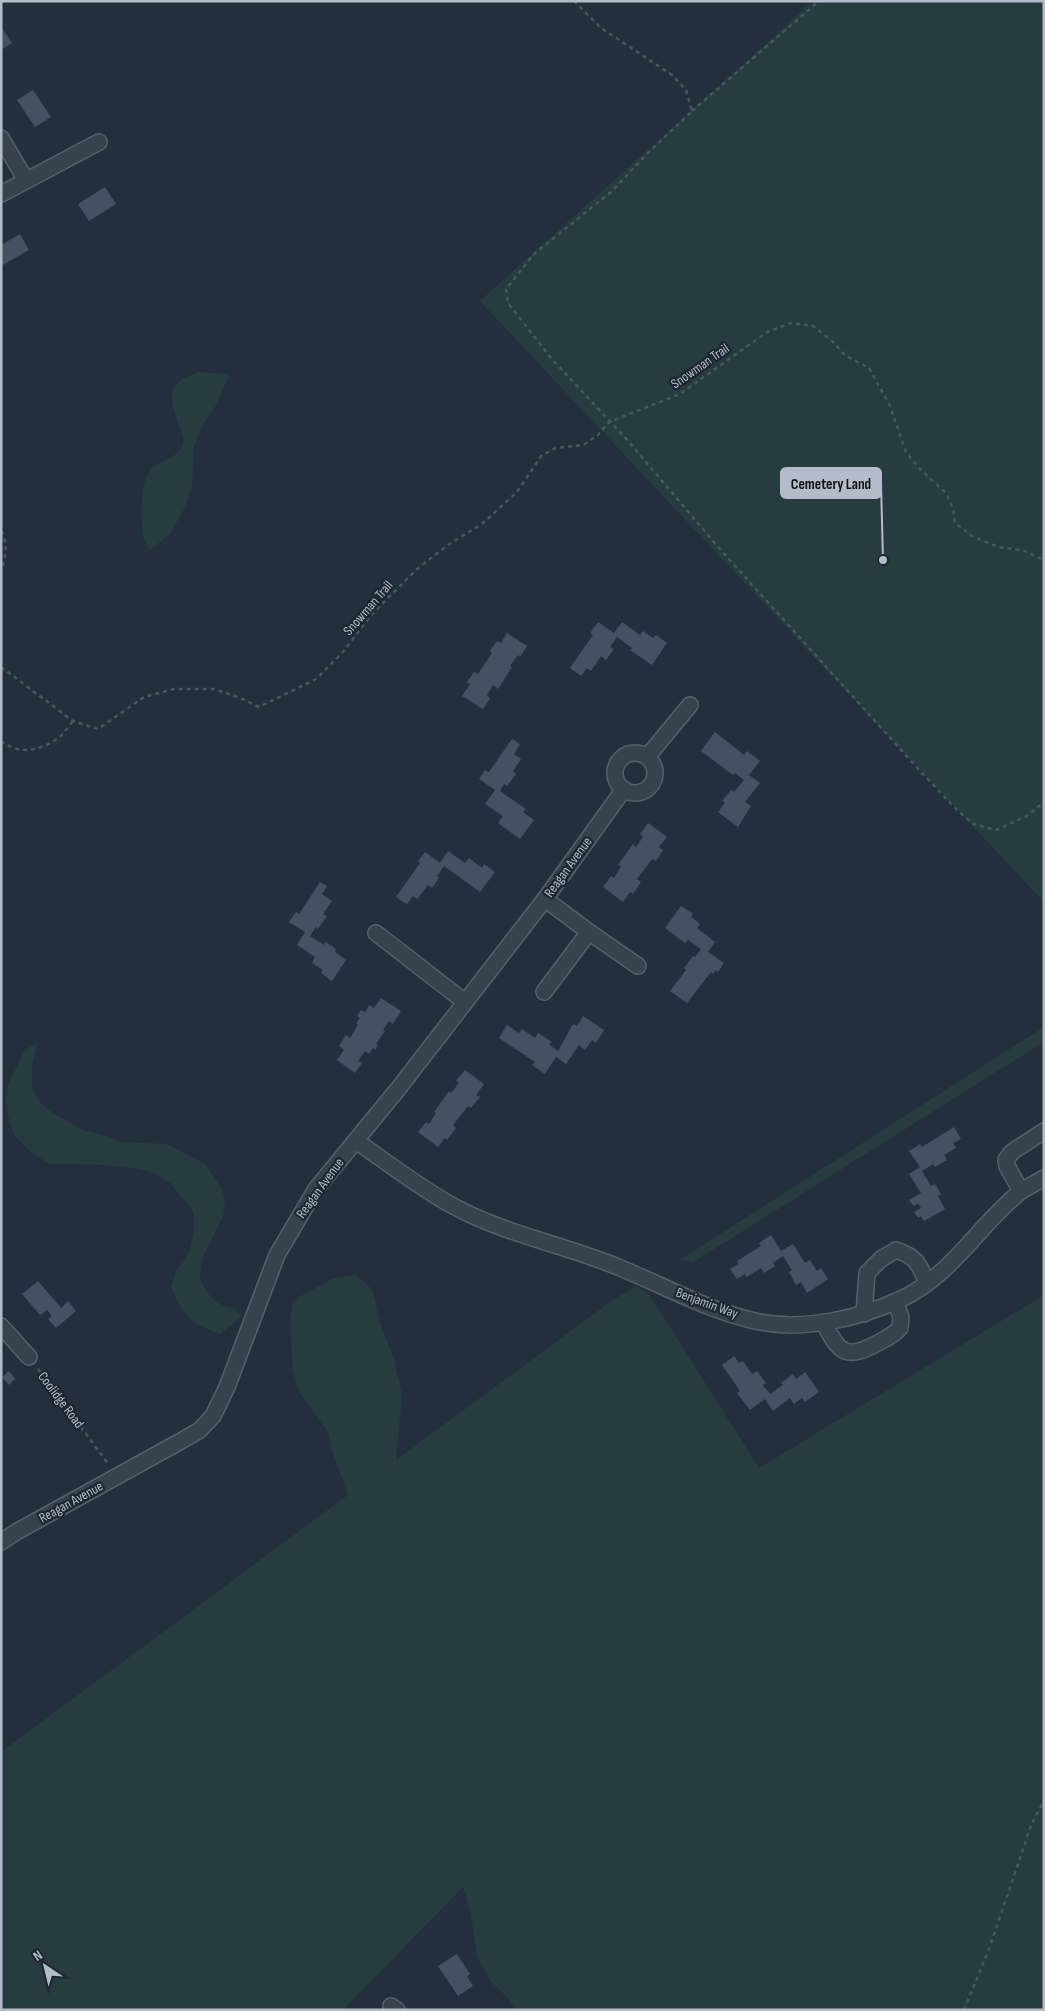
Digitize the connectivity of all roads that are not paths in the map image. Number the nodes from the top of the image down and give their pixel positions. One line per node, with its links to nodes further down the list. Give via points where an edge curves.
1 (1, 138): 3 (street)
2 (99, 142): 3 (street)
3 (26, 180): 4 (street)
4 (1, 194)
5 (690, 704): 6 (street)
6 (647, 757): 7 (street, via 655,770 651,785 638,792); 7 (street, via 634,753 621,758 615,774)
7 (624, 789): 8 (street, Reagan Avenue)
8 (545, 899): 9 (street); 13 (street, Reagan Avenue)
9 (589, 932): 11 (street); 12 (street)
10 (376, 933): 13 (street)
11 (638, 966)
12 (544, 992)
13 (465, 1002): 15 (street, Reagan Avenue)
14 (1044, 1131): 17 (street, via 1012,1152 1006,1160)
15 (356, 1140): 21 (street, Benjamin Way, via 447,1203 504,1228 618,1267 692,1300 761,1322); 24 (street, Reagan Avenue, via 316,1189 277,1255 228,1387 213,1416 200,1430)
16 (1044, 1178): 17 (street, Benjamin Way)
17 (1021, 1191): 18 (street, Benjamin Way)
18 (927, 1283): 19 (street, Benjamin Way); 20 (street, via 918,1261 896,1250 867,1273)
19 (894, 1302): 20 (street, Benjamin Way); 21 (street, via 900,1328 859,1352 848,1352 837,1345)
20 (864, 1314): 21 (street, Benjamin Way)
21 (823, 1322)
22 (1, 1326): 23 (street)
23 (29, 1357)
24 (1, 1542)

